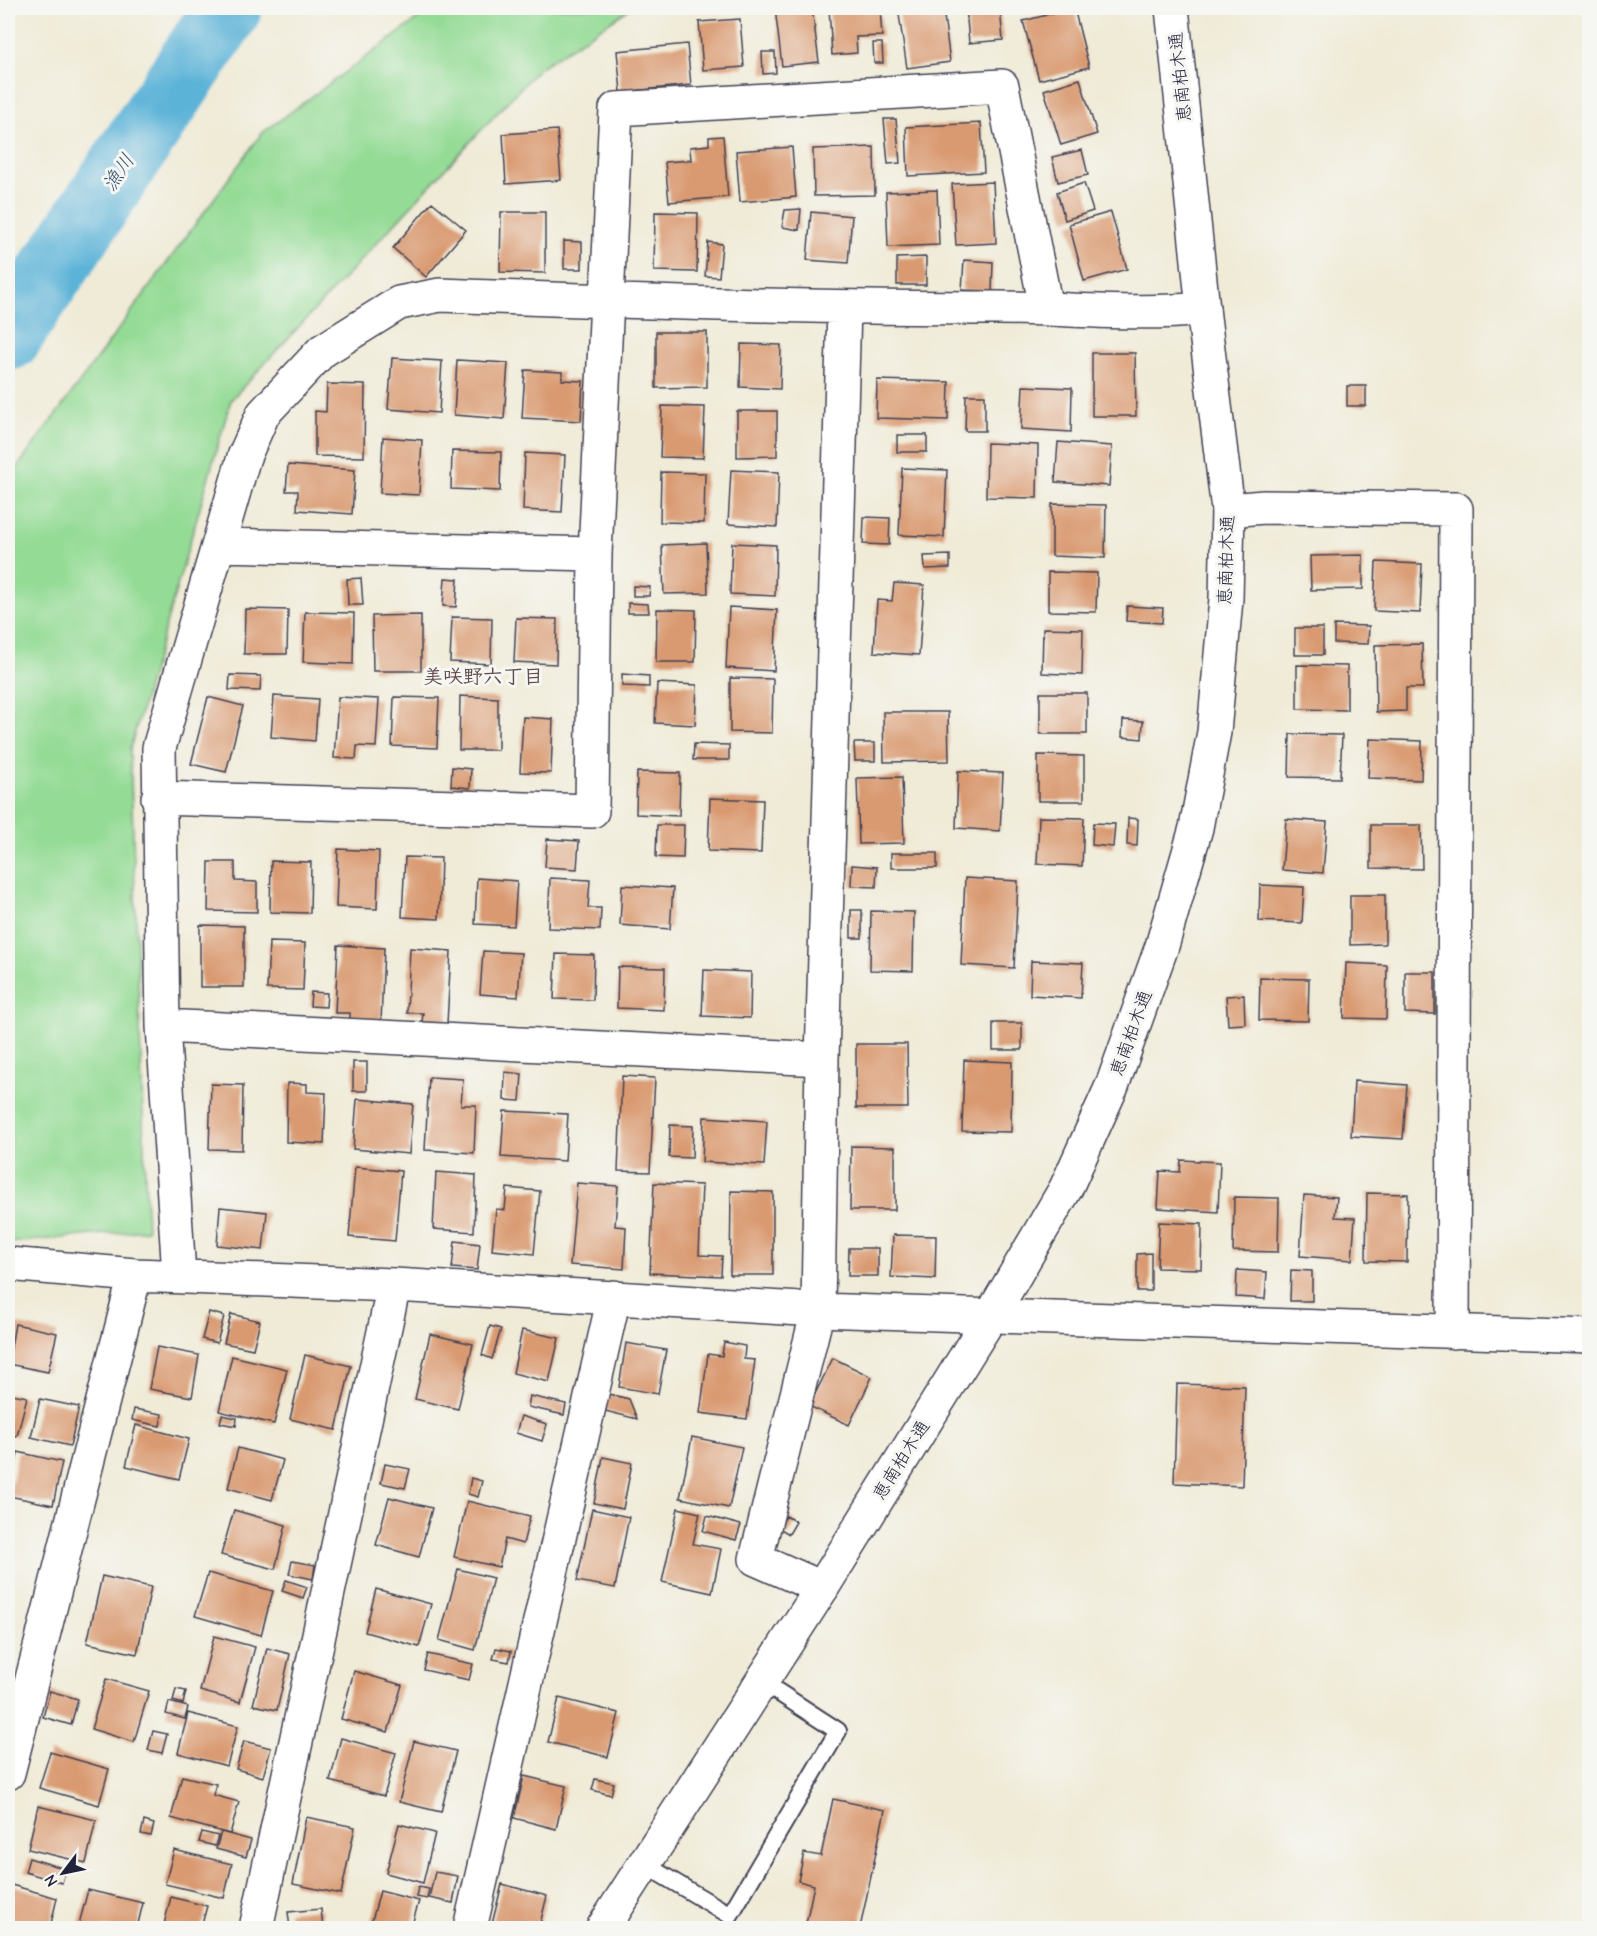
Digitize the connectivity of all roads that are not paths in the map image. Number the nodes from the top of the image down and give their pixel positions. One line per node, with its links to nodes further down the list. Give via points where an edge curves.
1 (1172, 8): 5 (street, 恵南柏木通)
2 (605, 302): 3 (street); 4 (street, via 616,109 1002,86); 7 (street, via 440,295 399,303 322,351 263,414 244,457); 8 (street)
3 (844, 308): 4 (street); 11 (street)
4 (1046, 308): 5 (street, via 1164,313)
5 (1203, 309): 6 (street, 恵南柏木通)
6 (1228, 510): 18 (street, 恵南柏木通, via 1226,599 1214,732 1196,828 1162,946 1112,1086 1066,1188); 19 (street, via 1456,508)
7 (219, 545): 8 (street); 9 (street, via 159,748)
8 (595, 554): 9 (street, via 592,811)
9 (158, 798): 10 (street)
10 (163, 1026): 11 (street); 14 (street)
11 (822, 1059): 17 (street)
12 (8, 1264): 13 (street)
13 (135, 1275): 14 (street); 23 (street)
14 (179, 1275): 15 (street)
15 (394, 1285): 16 (street); 25 (street)
16 (614, 1297): 17 (street); 26 (street)
17 (818, 1310): 18 (street); 21 (street, via 756,1559)
18 (991, 1316): 19 (street); 21 (street, 恵南柏木通)
19 (1453, 1332): 20 (street)
20 (1590, 1336)
21 (822, 1588): 22 (street, 恵南柏木通)
22 (761, 1681): 24 (street, 恵南柏木通); 24 (lane, via 838,1731 730,1915)
23 (8, 1773)
24 (642, 1863): 27 (street, 恵南柏木通)
25 (256, 1929)
26 (470, 1929)
27 (603, 1929)

